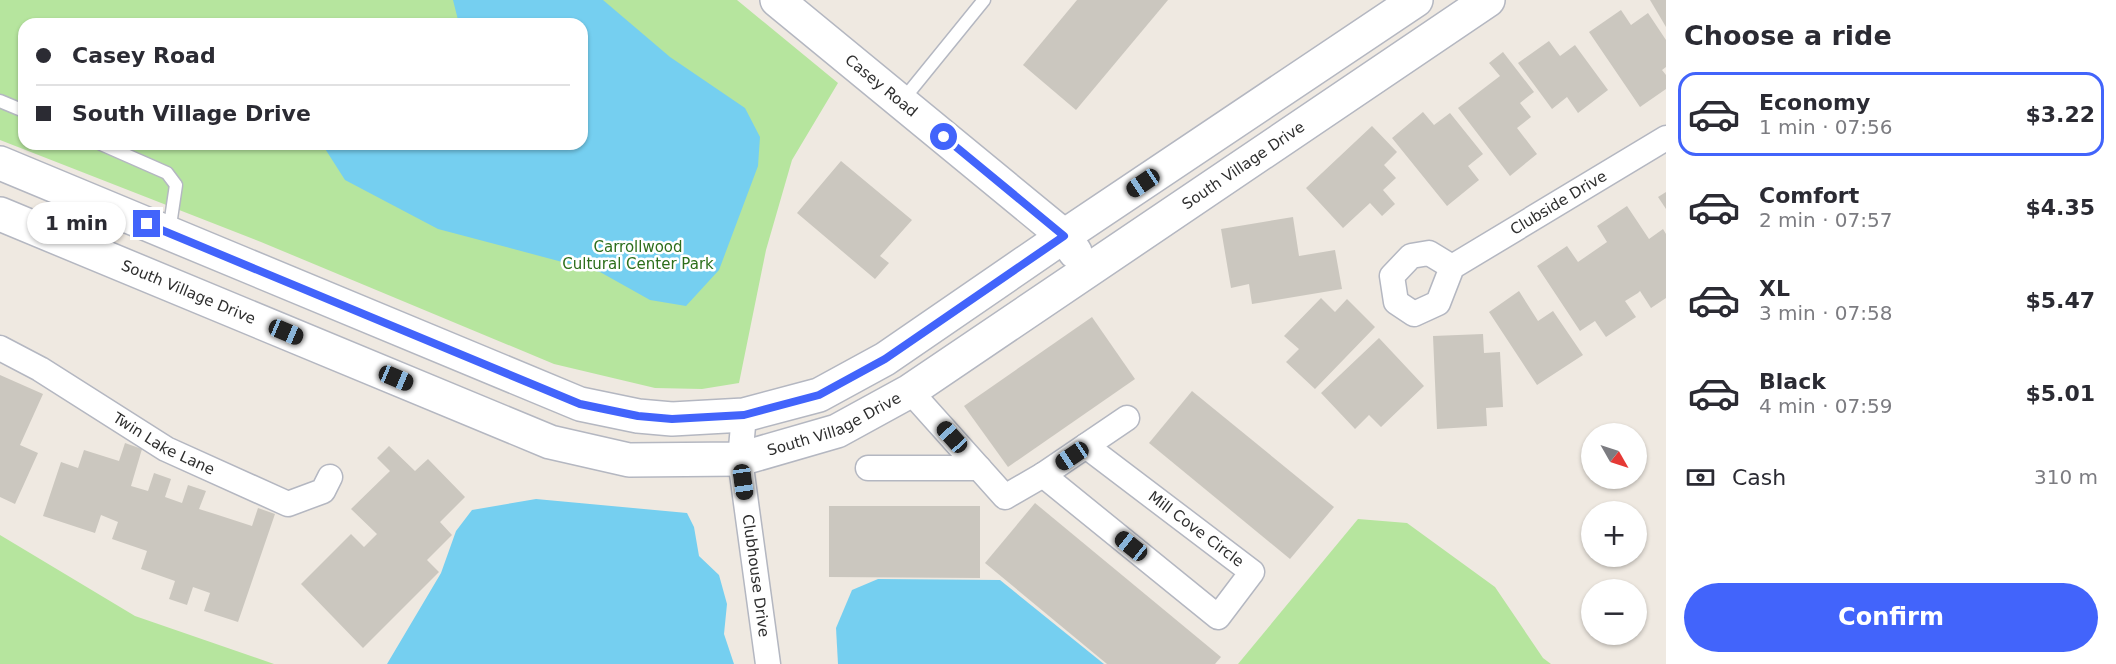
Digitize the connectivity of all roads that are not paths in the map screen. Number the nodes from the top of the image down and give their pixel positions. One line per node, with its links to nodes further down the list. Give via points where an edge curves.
1 (777, 0): 6 (street, Casey Road)
2 (984, 0): 6 (lane)
3 (1488, 0): 15 (street, South Village Drive)
4 (1404, 3): 13 (street)
5 (0, 101): 7 (lane)
6 (902, 102): 13 (street, Casey Road)
7 (18, 108)
8 (1666, 138): 14 (street, Clubside Drive)
9 (114, 150): 12 (lane, via 173,178 176,190)
10 (0, 163): 12 (street)
11 (0, 214): 21 (street, South Village Drive, via 550,442 629,460)
12 (168, 233): 18 (street, via 580,404 661,418)
13 (1064, 236): 15 (street, Casey Road); 18 (street, via 885,359 819,395)
14 (1452, 267)
15 (1088, 271): 17 (street, South Village Drive)
16 (0, 348): 25 (street, Twin Lake Lane, via 166,449 288,504 323,491)
17 (910, 391): 21 (street, South Village Drive, via 837,431); 23 (street)
18 (744, 415): 21 (street, Clubhouse Drive)
19 (1127, 418): 20 (street)
20 (1086, 446): 24 (street); 24 (street, Mill Cove Circle, via 1252,572 1218,617)
21 (740, 459): 26 (street, Clubhouse Drive)
22 (868, 468): 23 (street)
23 (979, 468): 24 (street, via 1005,497)
24 (1043, 475)
25 (330, 477)
26 (768, 664)

